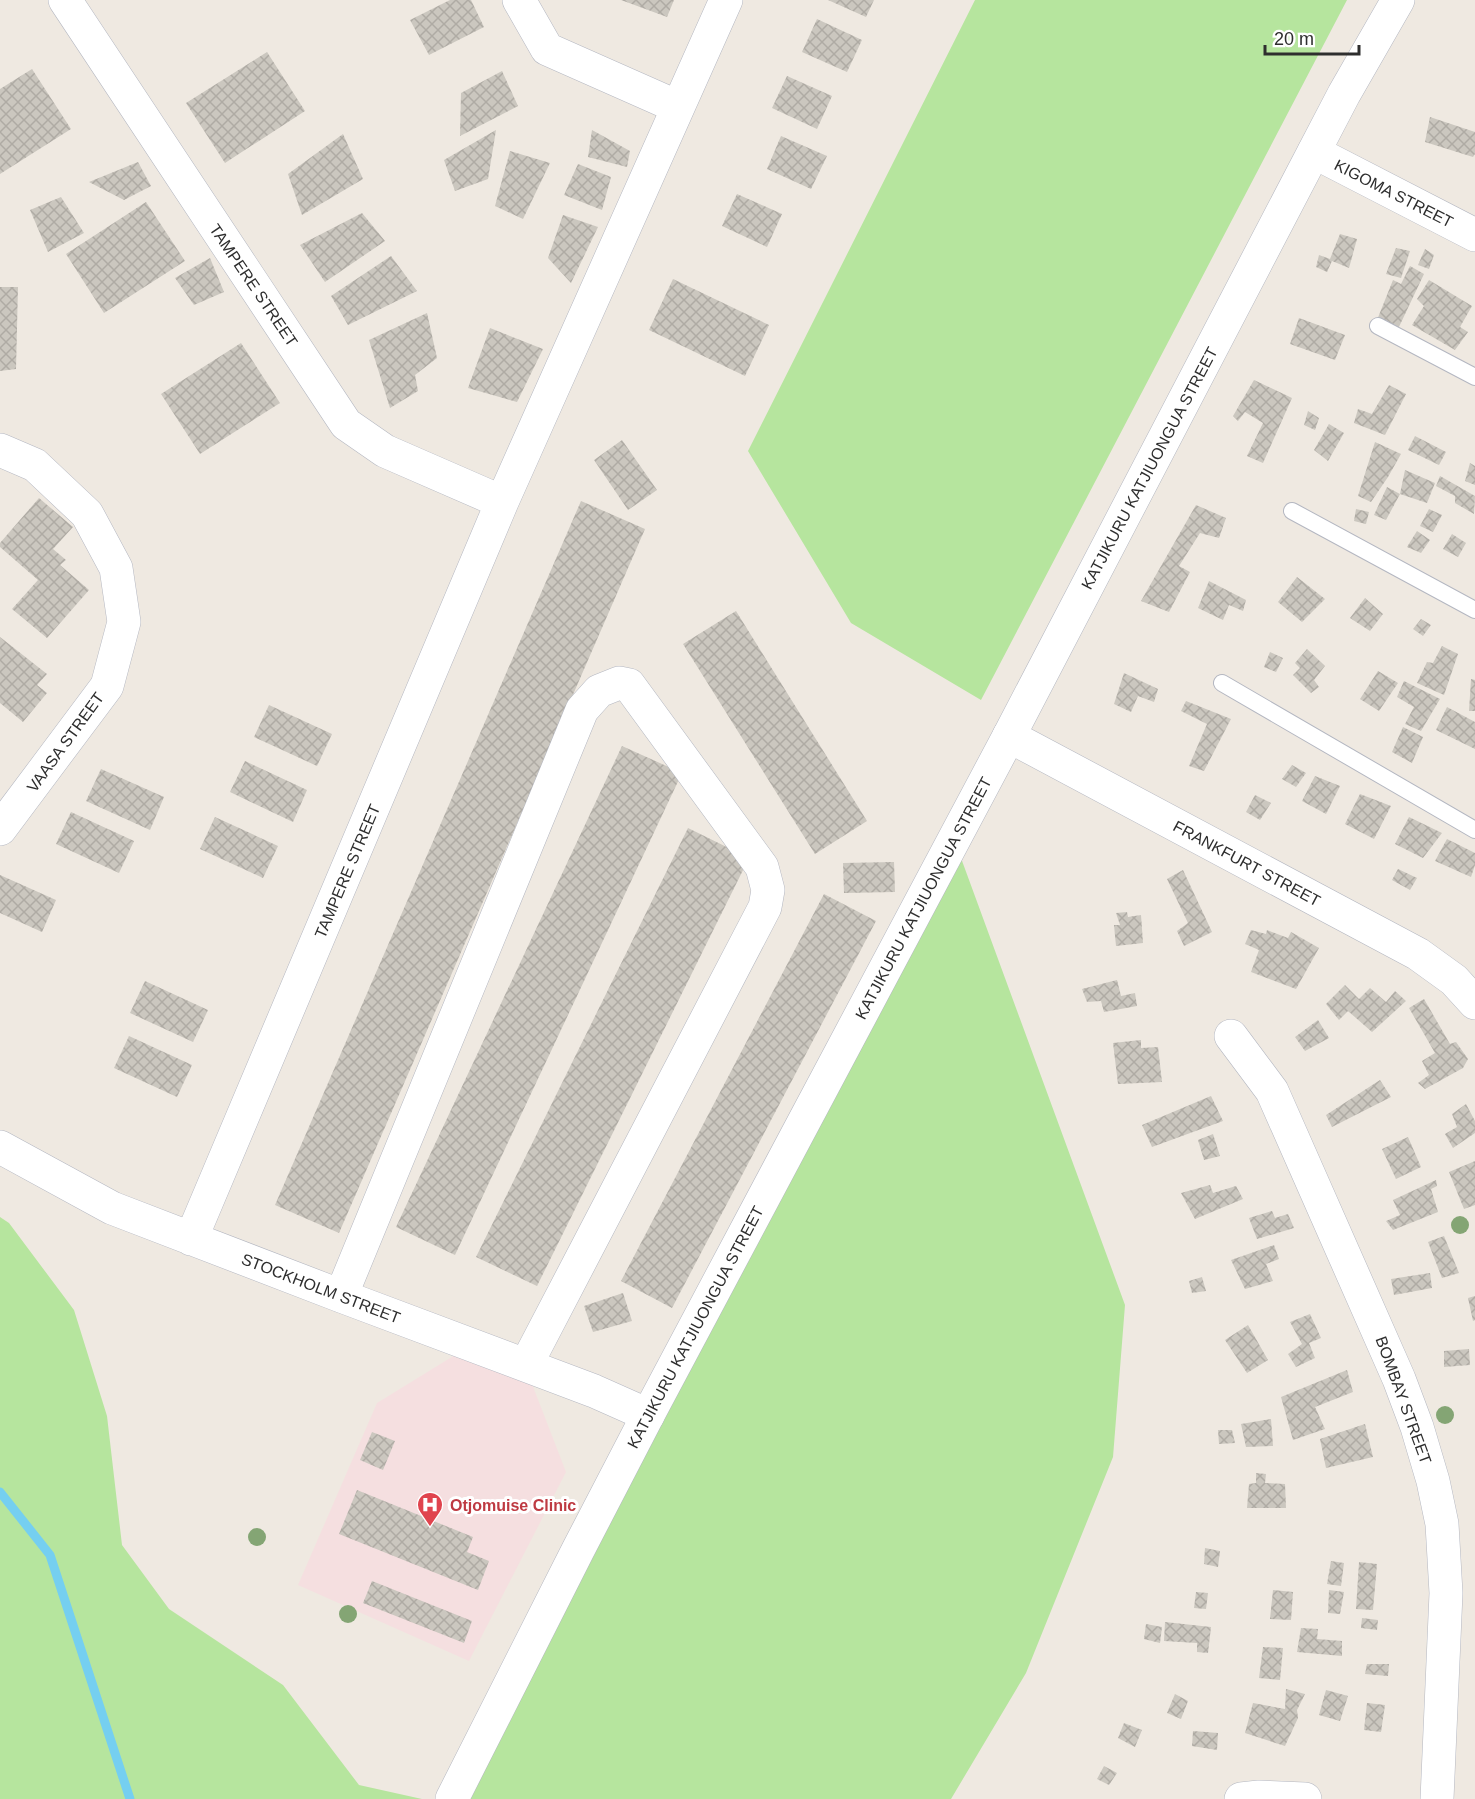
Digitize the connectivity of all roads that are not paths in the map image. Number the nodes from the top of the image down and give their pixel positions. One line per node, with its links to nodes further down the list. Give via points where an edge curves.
1 (65, 0): 11 (street, TAMPERE STREET, via 346,424 385,451)
2 (519, 0): 5 (street, via 547,49)
3 (726, 0): 5 (street, TAMPERE STREET)
4 (1398, 0): 6 (street, KATJIKURU KATJIUONGUA STREET)
5 (678, 107): 11 (street, TAMPERE STREET)
6 (1314, 152): 7 (street, KIGOMA STREET); 15 (street, KATJIKURU KATJIUONGUA STREET)
7 (1475, 235)
8 (1378, 326): 9 (lane)
9 (1475, 377)
10 (0, 450): 16 (street, VAASA STREET, via 35,465 87,514 116,568 124,622 107,686)
11 (502, 502): 21 (street, TAMPERE STREET)
12 (1292, 511): 13 (lane)
13 (1475, 610)
14 (1222, 684): 17 (lane)
15 (1009, 736): 18 (street, FRANKFURT STREET, via 1418,954 1455,980); 24 (street, KATJIKURU KATJIUONGUA STREET)
16 (0, 829)
17 (1475, 830)
18 (1475, 1003)
19 (1232, 1036): 28 (street, BOMBAY STREET, via 1272,1090 1400,1379 1433,1481 1442,1524 1446,1593)
20 (0, 1147): 21 (street, STOCKHOLM STREET, via 112,1208)
21 (191, 1239): 22 (street, STOCKHOLM STREET)
22 (340, 1296): 23 (street, STOCKHOLM STREET); 23 (street, via 582,710 599,691 619,683 629,685 762,867 768,890 765,907)
23 (526, 1365): 24 (street, STOCKHOLM STREET)
24 (648, 1415): 25 (street, KATJIKURU KATJIUONGUA STREET)
25 (452, 1799)
26 (1241, 1799): 27 (street)
27 (1305, 1799)
28 (1437, 1799)

